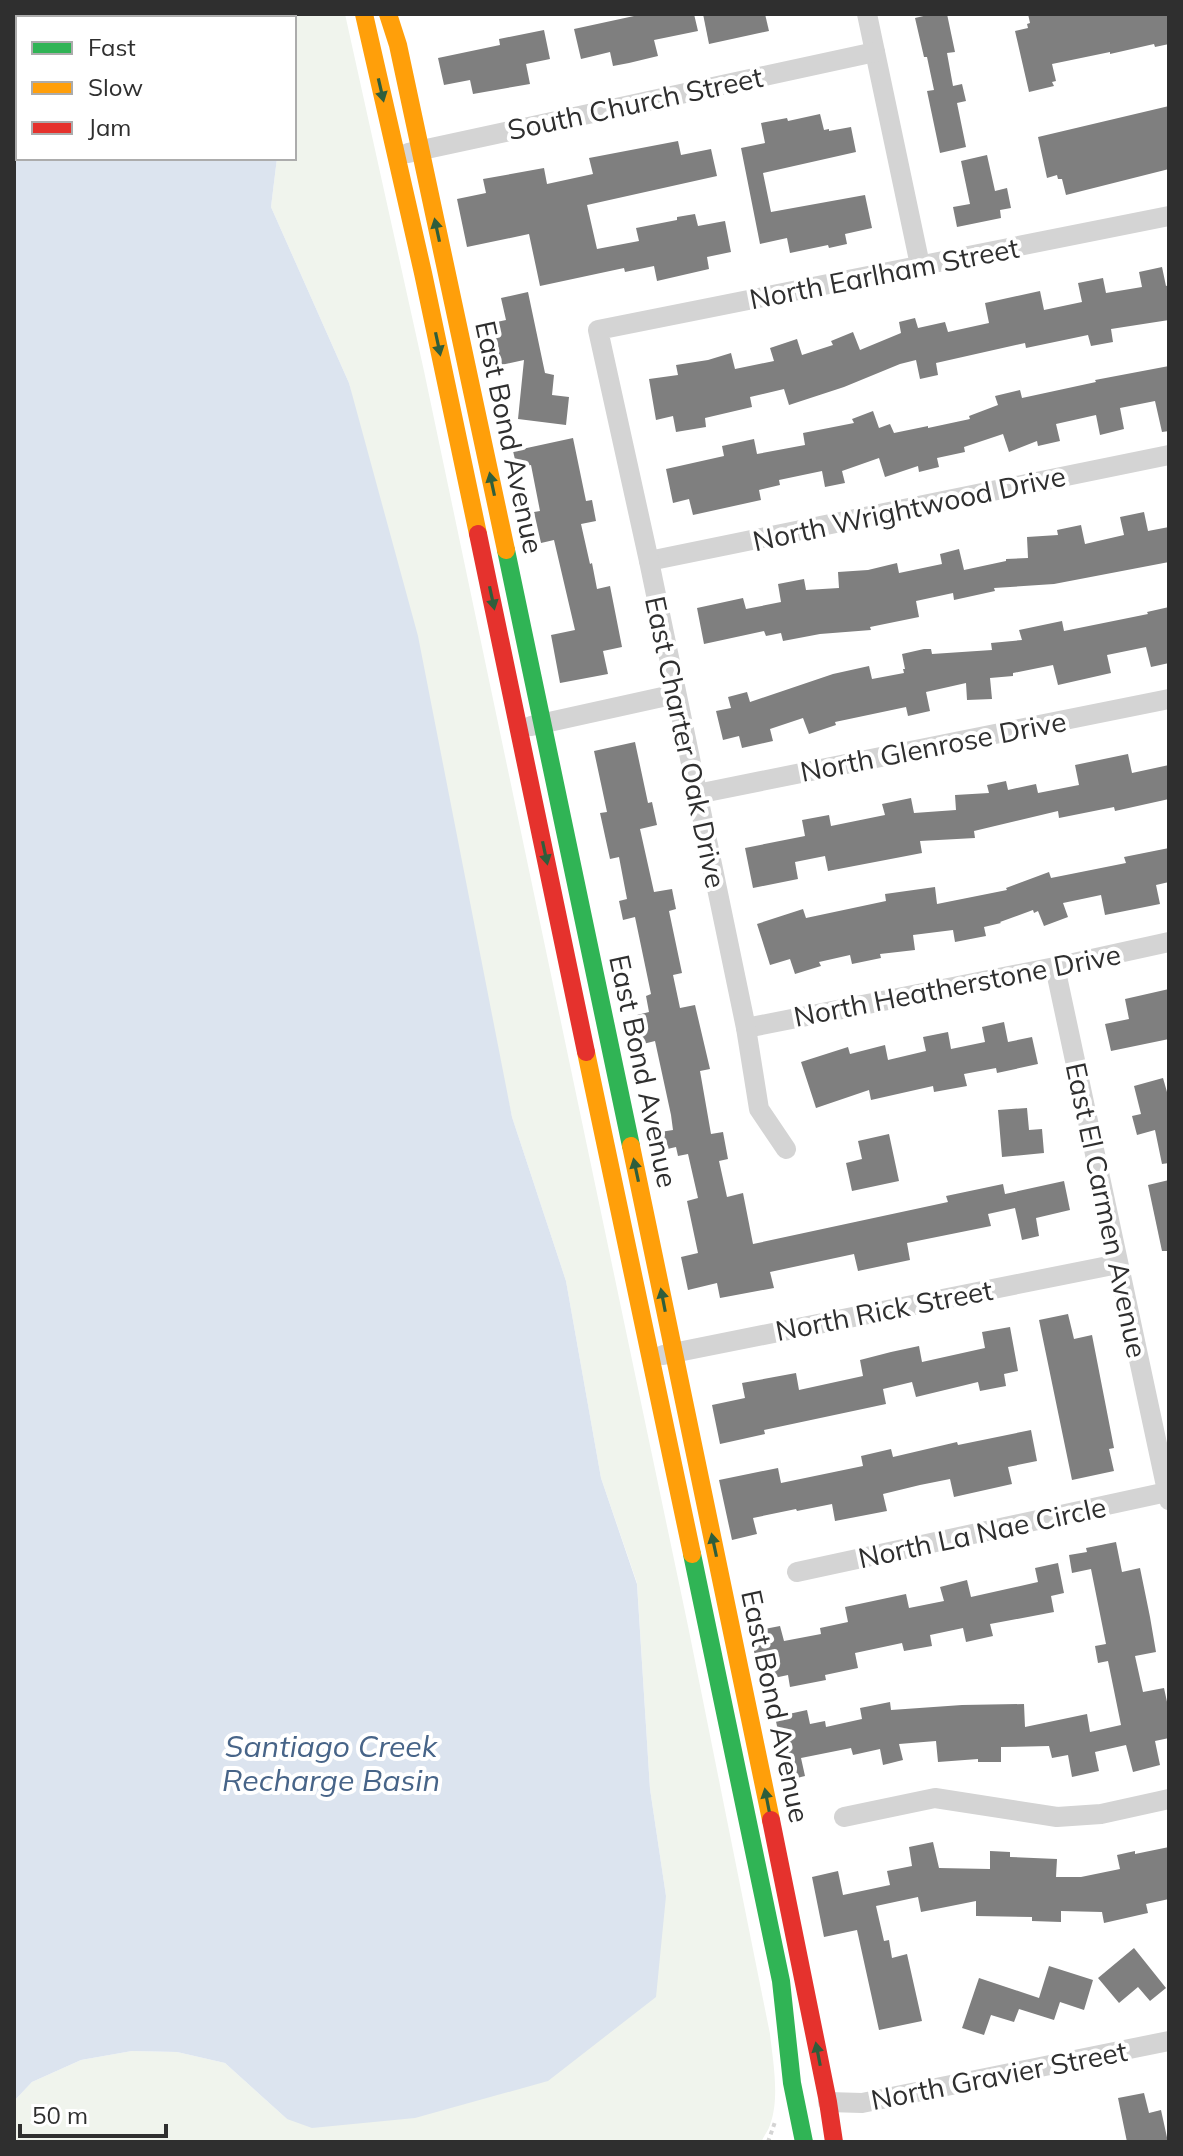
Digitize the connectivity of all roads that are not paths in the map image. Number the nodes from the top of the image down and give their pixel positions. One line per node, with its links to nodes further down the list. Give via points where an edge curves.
1 (364, 14): 6 (street, East Bond Avenue, one-way to 6)
2 (388, 14): 5 (street, East Bond Avenue)
3 (867, 14): 4 (street)
4 (875, 52): 5 (street, South Church Street); 8 (street)
5 (420, 150): 6 (street, South Church Street); 14 (street, East Bond Avenue, one-way to 5)
6 (396, 156): 15 (street, East Bond Avenue, one-way to 15)
7 (1169, 216): 8 (street, North Earlham Street)
8 (920, 265): 9 (street, North Earlham Street)
9 (598, 330): 11 (street, East Charter Oak Drive)
10 (1169, 455): 11 (street, North Wrightwood Drive)
11 (649, 561): 12 (street, East Charter Oak Drive)
12 (676, 694): 14 (street); 16 (street, East Charter Oak Drive)
13 (1169, 699): 16 (street, North Glenrose Drive)
14 (542, 724): 15 (street); 22 (street, East Bond Avenue, one-way to 14)
15 (519, 729): 23 (street, East Bond Avenue, one-way to 23)
16 (697, 794): 19 (street, East Charter Oak Drive)
17 (1169, 942): 18 (street, North Heatherstone Drive)
18 (1055, 967): 19 (street, North Heatherstone Drive); 21 (street, East El Carmen Avenue)
19 (746, 1028): 20 (street, East Charter Oak Drive, via 759,1109)
20 (786, 1149)
21 (1118, 1264): 22 (street, North Rick Street); 24 (street, East El Carmen Avenue)
22 (674, 1353): 23 (street, North Rick Street); 29 (street, East Bond Avenue, one-way to 22)
23 (650, 1357): 30 (street, East Bond Avenue, via 781,1981)
24 (1168, 1496): 25 (street, North La Nae Circle)
25 (797, 1572)
26 (1169, 1799): 27 (street, via 1101,1814 1057,1817 935,1798)
27 (844, 1817)
28 (1169, 2041): 29 (street, North Gravier Street, via 862,2103)
29 (828, 2102): 31 (street, East Bond Avenue)
30 (804, 2142)
31 (834, 2142)

